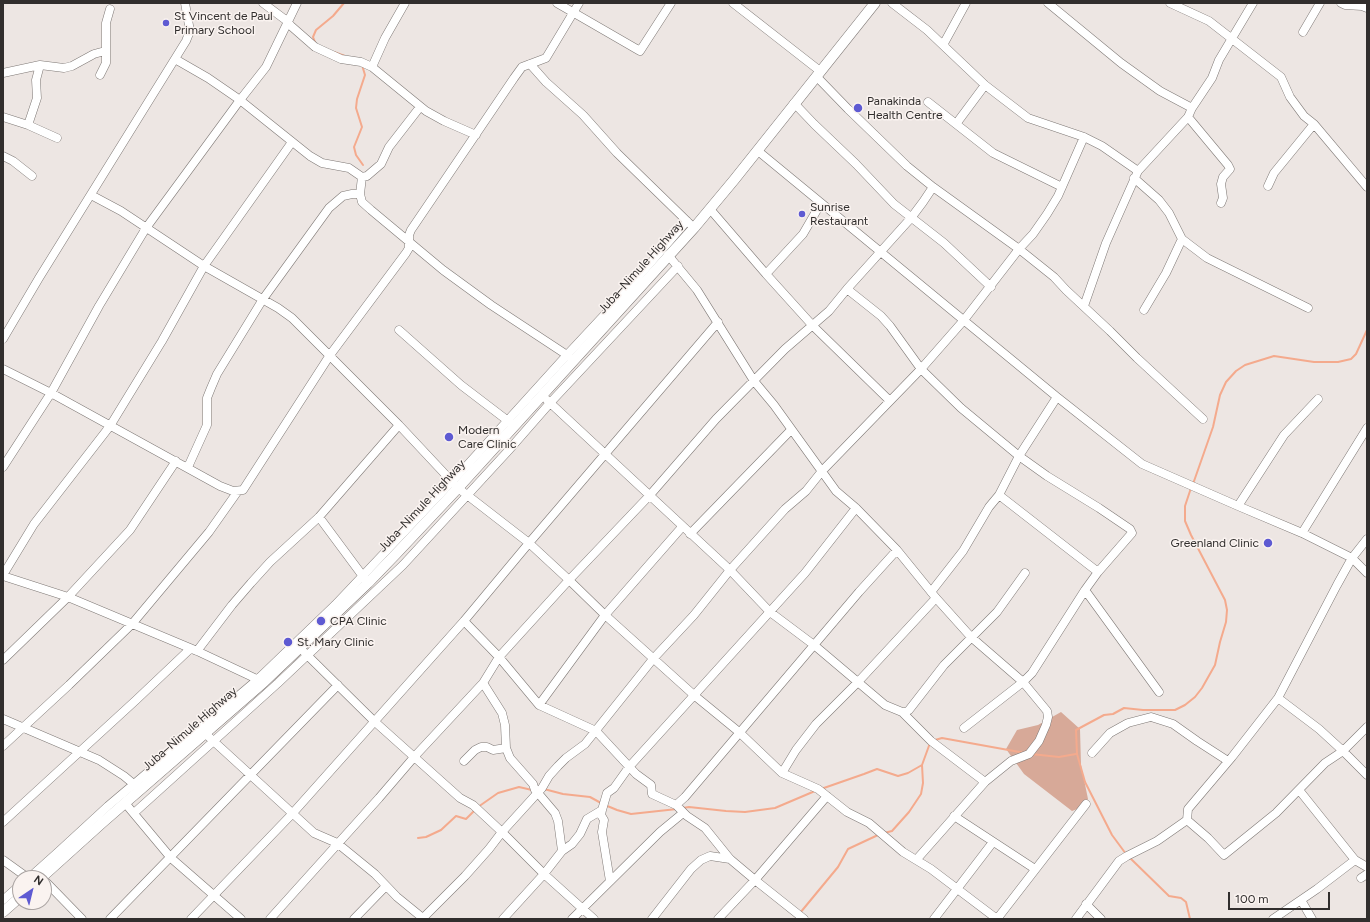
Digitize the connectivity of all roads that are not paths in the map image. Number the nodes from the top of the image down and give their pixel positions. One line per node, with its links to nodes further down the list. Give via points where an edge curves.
1 (185, 3): 25 (street, via 190,31)
2 (263, 3): 20 (street)
3 (297, 3): 20 (street)
4 (405, 3): 28 (street)
5 (557, 3): 19 (street)
6 (579, 3): 19 (street)
7 (672, 3): 19 (street, via 640,51)
8 (733, 3): 30 (street)
9 (876, 3): 30 (main road, Juba–Nimule Highway)
10 (892, 3): 23 (street)
11 (966, 3): 23 (street)
12 (1048, 3): 37 (street, via 1160,92)
13 (1170, 3): 22 (street, via 1209,21)
14 (1253, 3): 22 (street)
15 (1320, 3): 21 (street)
16 (1341, 3): 17 (street)
17 (1367, 8)
18 (110, 9): 24 (street, via 106,23)
19 (574, 12): 26 (street, via 546,58)
20 (287, 21): 28 (street, via 315,47 341,59 361,62); 33 (street, via 266,67)
21 (1303, 32)
22 (1232, 38): 37 (street, via 1212,78); 41 (street, via 1281,77 1290,97 1304,116)
23 (943, 45): 32 (street)
24 (105, 51): 27 (street, via 64,68); 31 (street, via 106,63)
25 (175, 59): 33 (street); 57 (street)
26 (530, 64): 43 (street, via 522,67); 62 (street)
27 (40, 65): 29 (street); 42 (street, via 36,80 37,98)
28 (372, 67): 36 (street)
29 (3, 73)
30 (818, 74): 35 (main road, Juba–Nimule Highway); 54 (street, via 859,120)
31 (100, 75)
32 (985, 85): 40 (street); 44 (street, via 1028,118)
33 (240, 100): 46 (street); 63 (street)
34 (928, 102): 40 (street)
35 (794, 103): 47 (main road, Juba–Nimule Highway); 61 (street)
36 (420, 107): 43 (street); 51 (street, via 389,148 381,164)
37 (1192, 108): 39 (street)
38 (3, 117): 42 (street)
39 (1188, 117): 49 (street); 59 (street, via 1230,169 1221,184)
40 (956, 124): 52 (street, via 993,153)
41 (1314, 124): 53 (street, via 1274,173); 55 (street)
42 (28, 125): 45 (street)
43 (476, 135): 65 (street, via 411,230)
44 (1084, 137): 49 (street, via 1102,146); 52 (street)
45 (57, 138)
46 (292, 142): 51 (street, via 322,163 346,167); 69 (street)
47 (758, 151): 58 (street); 60 (main road, Juba–Nimule Highway)
48 (3, 156): 50 (street)
49 (1136, 175): 64 (street, via 1169,213); 75 (street, via 1106,243)
50 (32, 176)
51 (362, 177): 56 (street)
52 (1062, 186): 66 (street, via 1047,214)
53 (1268, 186)
54 (933, 187): 61 (street); 66 (street)
55 (1367, 187)
56 (360, 194): 65 (street, via 362,202); 74 (street, via 343,196 329,208)
57 (91, 195): 63 (street); 82 (street)
58 (821, 203): 67 (street); 71 (street, via 803,234)
59 (1221, 203)
60 (710, 209): 62 (main road, Juba–Nimule Highway); 71 (street)
61 (911, 218): 67 (street); 72 (street, via 944,243)
62 (690, 224): 68 (main road, Juba–Nimule Highway); 84 (street, via 621,297)
63 (146, 228): 69 (street); 88 (street)
64 (1182, 238): 76 (street, via 1207,258); 77 (street, via 1166,273)
65 (409, 243): 83 (street, via 406,253); 84 (street, via 443,270)
66 (1019, 249): 72 (street); 75 (street, via 1054,277)
67 (880, 251): 73 (street); 78 (street)
68 (668, 255): 70 (street); 84 (main road, Juba–Nimule Highway)
69 (204, 266): 74 (street); 97 (street)
70 (678, 266): 79 (street); 93 (street)
71 (766, 274): 80 (street)
72 (991, 287): 78 (street)
73 (846, 289): 80 (street); 85 (street, via 881,316)
74 (263, 300): 83 (street, via 292,318); 104 (street, via 214,381 207,398 207,425)
75 (1084, 306): 94 (street)
76 (1308, 308)
77 (1144, 310)
78 (964, 320): 85 (street); 90 (street)
79 (718, 322): 87 (street); 100 (street)
80 (813, 326): 87 (street, via 785,349); 92 (street)
81 (399, 330): 95 (street, via 461,385)
82 (3, 339)
83 (330, 355): 96 (street); 107 (street, via 249,482 243,490)
84 (570, 358): 89 (main road, Juba–Nimule Highway); 95 (street)
85 (921, 368): 92 (street); 101 (street, via 961,408)
86 (3, 369): 88 (street)
87 (754, 381): 99 (street); 110 (street, via 716,419)
88 (51, 393): 97 (street); 103 (street)
89 (542, 394): 93 (street); 95 (main road, Juba–Nimule Highway)
90 (1057, 397): 101 (street); 111 (street, via 1142,464)
91 (1318, 399): 111 (street, via 1284,435)
92 (890, 401): 105 (street)
93 (550, 403): 100 (street); 109 (street)
94 (1203, 419)
95 (510, 423): 106 (main road, Juba–Nimule Highway)
96 (399, 425): 106 (street); 113 (street)
97 (110, 426): 102 (street); 127 (street, via 34,524)
98 (1367, 428): 115 (street)
99 (791, 430): 105 (street); 116 (street)
100 (606, 454): 110 (street); 118 (street)
101 (1019, 456): 108 (street); 124 (street, via 1130,529 1132,533)
102 (176, 461): 104 (street); 132 (street, via 130,530)
103 (3, 467)
104 (188, 467): 107 (street, via 220,486 233,492)
105 (822, 471): 112 (street, via 836,491); 123 (street)
106 (455, 485): 109 (street); 120 (main road, Juba–Nimule Highway); 128 (street)
107 (238, 491): 136 (street, via 209,532)
108 (998, 495): 124 (street); 131 (street)
109 (467, 496): 118 (street); 122 (street)
110 (650, 496): 114 (street); 129 (street)
111 (1238, 506): 115 (street)
112 (856, 508): 119 (street); 133 (street, via 805,573)
113 (319, 517): 128 (street); 140 (street, via 270,562)
114 (682, 527): 116 (street); 134 (street)
115 (1302, 532): 121 (street)
116 (690, 534): 123 (street)
117 (1367, 539): 121 (street)
118 (529, 543): 129 (street); 135 (street)
119 (897, 550): 131 (street); 138 (street)
120 (395, 555): 122 (street); 128 (main road, Juba–Nimule Highway)
121 (1352, 558): 126 (street); 152 (street)
122 (403, 565): 141 (street)
123 (730, 570): 133 (street); 143 (street, via 694,615)
124 (1098, 572): 130 (street)
125 (1025, 573): 137 (street, via 997,612)
126 (1367, 573)
127 (3, 575): 132 (street)
128 (365, 579): 139 (main road, Juba–Nimule Highway); 145 (street, via 335,605)
129 (569, 580): 134 (street); 142 (street)
130 (1085, 590): 147 (street, via 1038,665); 150 (street)
131 (934, 595): 137 (street); 146 (street)
132 (68, 597): 136 (street); 144 (street)
133 (770, 612): 138 (street); 151 (street)
134 (605, 615): 143 (street); 153 (street)
135 (464, 621): 142 (street); 156 (street)
136 (132, 624): 140 (street); 157 (street)
137 (971, 637): 147 (street); 154 (street, via 944,665 909,710)
138 (814, 645): 146 (street); 161 (street)
139 (300, 648): 141 (street); 145 (main road, Juba–Nimule Highway)
140 (193, 650): 145 (street); 166 (street)
141 (308, 655): 149 (street); 162 (street, via 251,708)
142 (499, 656): 148 (street); 153 (street)
143 (653, 659): 151 (street); 160 (street)
144 (3, 660)
145 (260, 680): 162 (main road, Juba–Nimule Highway); 176 (street)
146 (858, 682): 154 (street, via 885,705); 172 (street, via 816,724)
147 (1023, 682): 159 (street); 175 (street, via 1047,710 1046,725 1030,754 1011,761)
148 (483, 683): 164 (street, via 502,713); 168 (street)
149 (338, 685): 156 (street); 173 (street)
150 (1159, 692)
151 (695, 696): 161 (street); 171 (street)
152 (1278, 698): 165 (street); 170 (street)
153 (539, 705): 160 (street)
154 (902, 712): 175 (street, via 931,741)
155 (3, 719): 157 (street)
156 (374, 720): 168 (street); 186 (street)
157 (24, 727): 163 (street); 166 (street)
158 (1367, 727): 165 (street)
159 (964, 728)
160 (596, 731): 171 (street); 178 (street, via 585,744 558,766)
161 (739, 732): 172 (street); 182 (street)
162 (209, 737): 173 (street); 176 (main road, Juba–Nimule Highway); 184 (street)
163 (3, 746)
164 (506, 748): 169 (street, via 493,750 481,747); 178 (street, via 510,758)
165 (1343, 751): 174 (street); 177 (street, via 1325,763)
166 (79, 753): 176 (street, via 107,765); 189 (street)
167 (1092, 753): 170 (street, via 1110,732 1128,723 1151,717 1173,724)
168 (415, 756): 190 (street, via 460,798 473,805); 192 (street)
169 (464, 761)
170 (1228, 761): 188 (street, via 1188,809)
171 (629, 767): 182 (street, via 650,785 652,794); 183 (street, via 614,788 607,793)
172 (782, 773): 179 (street)
173 (250, 774): 186 (street); 194 (street)
174 (1367, 775)
175 (985, 782): 187 (street)
176 (137, 786): 180 (main road, Juba–Nimule Highway); 202 (street)
177 (1299, 790): 188 (street, via 1276,813 1224,855); 198 (street)
178 (537, 791): 190 (street); 193 (street, via 555,813)
179 (827, 796): 196 (street, via 847,812 870,823 903,852); 205 (street)
180 (125, 803): 184 (street); 203 (main road, Juba–Nimule Highway)
181 (1086, 804): 200 (street)
182 (676, 805): 185 (street)
183 (602, 810): 193 (street, via 587,819 580,834); 206 (street, via 602,832)
184 (134, 813): 194 (street)
185 (683, 813): 195 (street, via 705,828); 206 (street)
186 (292, 814): 192 (street, via 314,833); 211 (street)
187 (954, 816): 191 (street); 196 (street)
188 (1188, 820): 215 (street, via 1157,841 1119,861)
189 (3, 822)
190 (502, 832): 204 (street); 224 (street, via 490,849)
191 (993, 842): 200 (street); 209 (street)
192 (337, 843): 207 (street); 222 (street)
193 (562, 851): 204 (street)
194 (171, 858): 211 (street); 219 (street)
195 (730, 859): 205 (street); 228 (street, via 710,856 701,860)
196 (916, 859): 209 (street)
197 (3, 860): 201 (street)
198 (1355, 860): 199 (street); 213 (street)
199 (1367, 867)
200 (1035, 869): 232 (street)
201 (17, 870)
202 (37, 870)
203 (51, 870)
204 (544, 874): 216 (street); 225 (street)
205 (755, 880): 229 (street); 230 (street)
206 (610, 881): 216 (street)
207 (386, 886): 223 (street); 224 (street)
208 (52, 888): 218 (street)
209 (958, 889): 231 (street); 232 (street)
210 (12, 893): 212 (street)
211 (214, 895): 220 (street); 221 (street)
212 (3, 900)
213 (1301, 900): 235 (street); 236 (street)
214 (12, 904): 217 (main road)
215 (1086, 904): 233 (street); 234 (street)
216 (582, 908): 226 (street); 227 (street)
217 (3, 912)
218 (82, 919)
219 (110, 919)
220 (191, 919)
221 (241, 919)
222 (270, 919)
223 (354, 919)
224 (423, 919)
225 (503, 919)
226 (572, 919)
227 (594, 919)
228 (652, 919)
229 (718, 919)
230 (804, 919)
231 (934, 919)
232 (997, 919)
233 (1076, 919)
234 (1101, 919)
235 (1273, 919)
236 (1312, 919)

